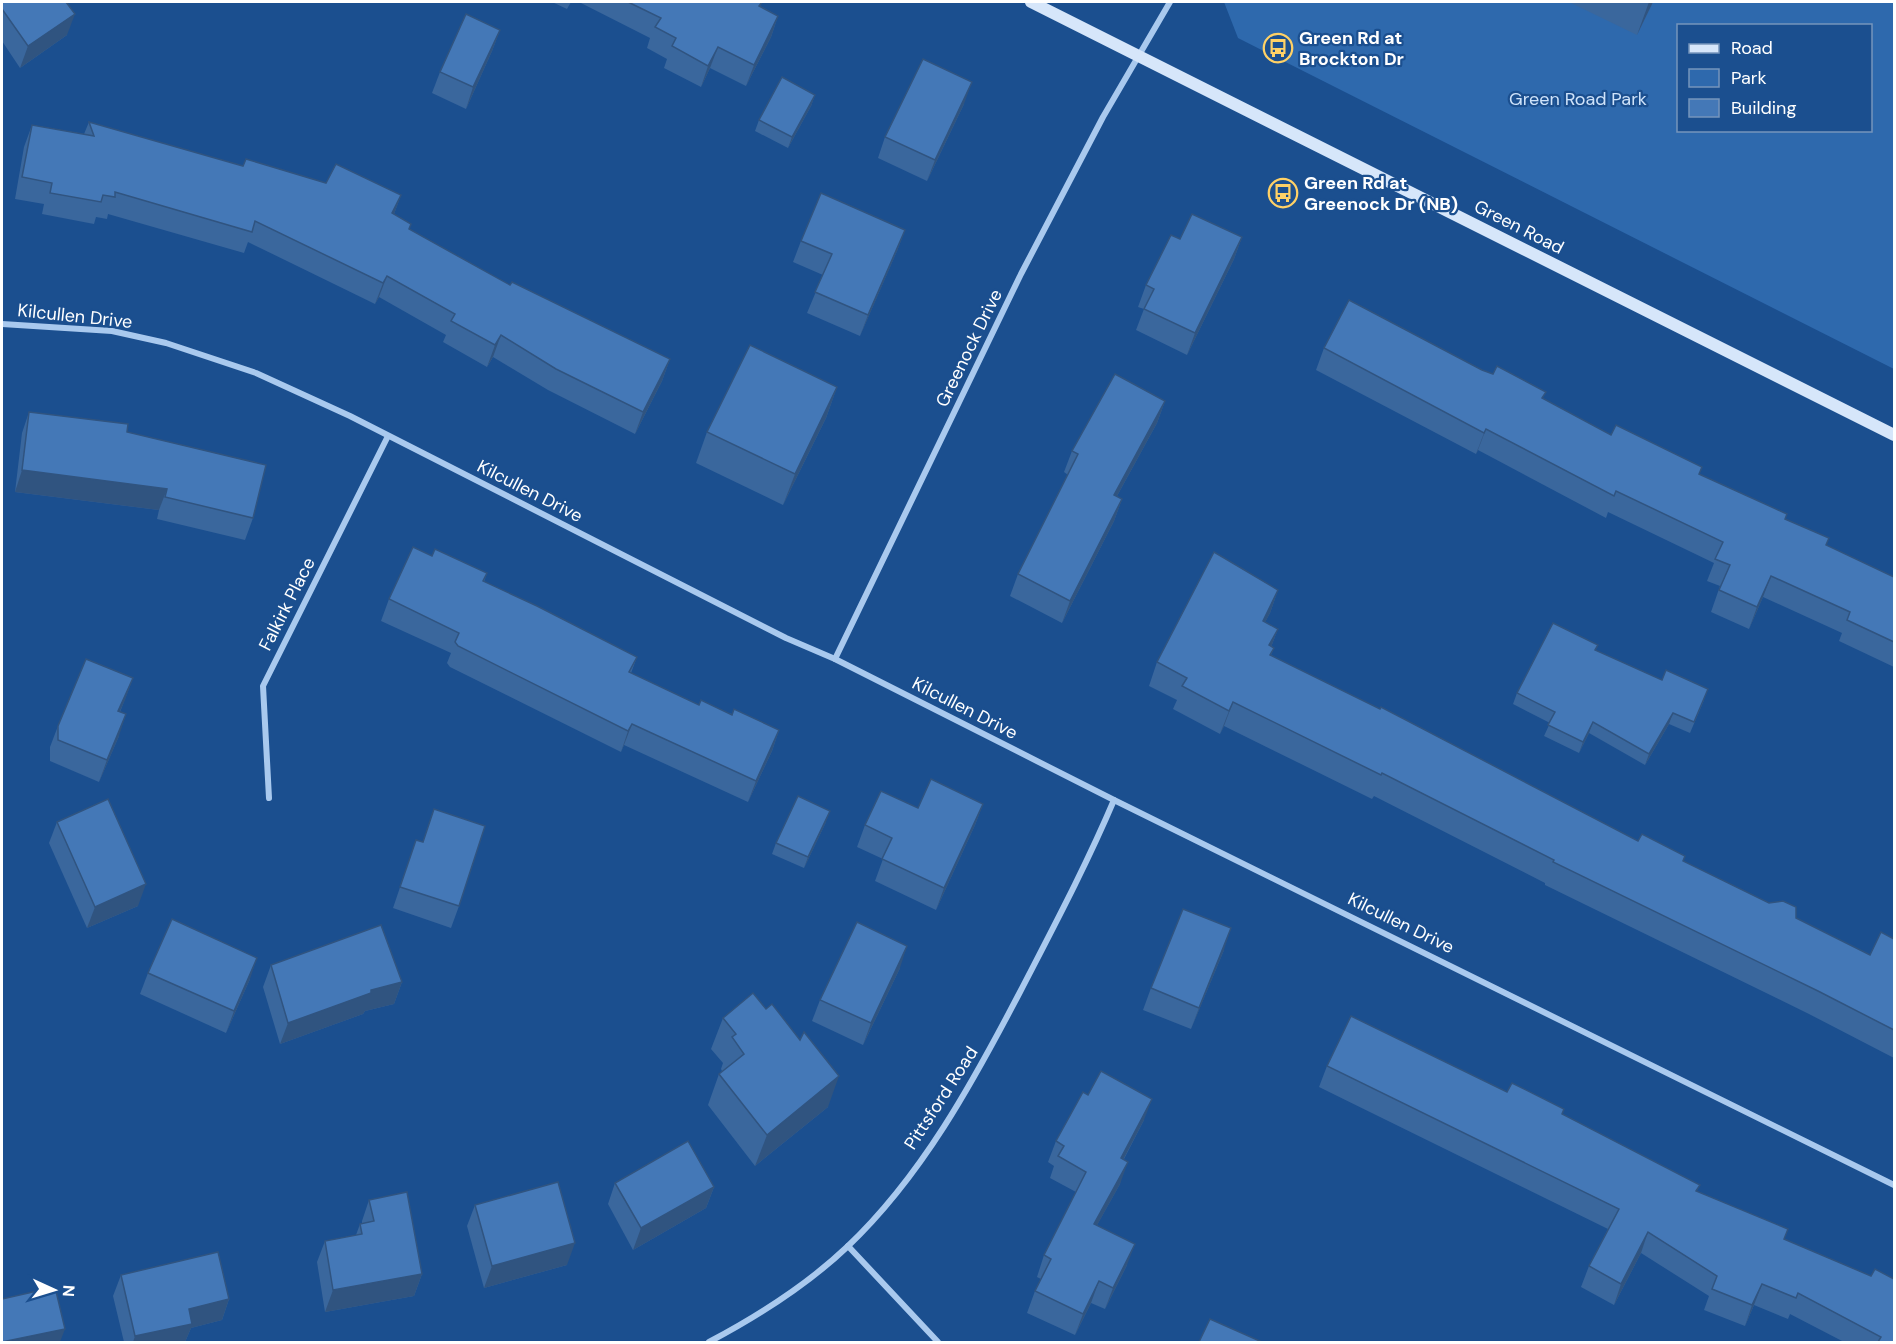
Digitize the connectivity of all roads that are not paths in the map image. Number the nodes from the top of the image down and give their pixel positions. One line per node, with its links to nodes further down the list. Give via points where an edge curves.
1 (1031, 2): 3 (street, Green Road)
2 (1170, 2): 3 (street, Greenock Drive)
3 (1141, 56): 5 (street, Green Road); 7 (street, Greenock Drive, via 1021,274)
4 (2, 324): 6 (street, Kilcullen Drive, via 112,331 166,343 256,373)
5 (1894, 435)
6 (388, 436): 7 (street, Kilcullen Drive, via 786,638); 8 (street, Falkirk Place, via 263,686)
7 (836, 659): 9 (street, Kilcullen Drive)
8 (269, 798)
9 (1114, 800): 10 (street, Kilcullen Drive); 11 (street, Pittsford Road, via 1091,855 986,1058 901,1187)
10 (1894, 1185)
11 (848, 1246): 12 (street, Pittsford Road, via 802,1285); 13 (street)
12 (709, 1342)
13 (939, 1342)

